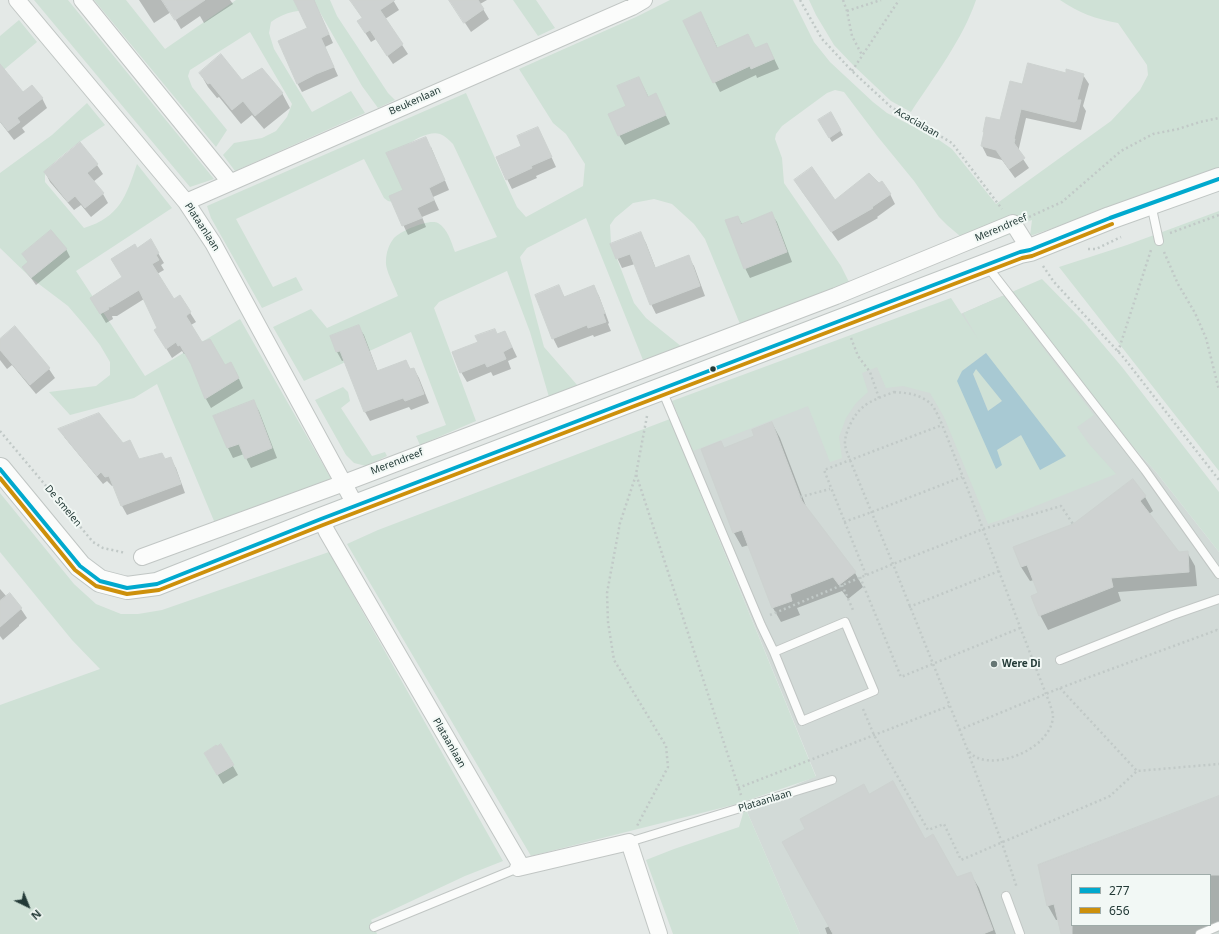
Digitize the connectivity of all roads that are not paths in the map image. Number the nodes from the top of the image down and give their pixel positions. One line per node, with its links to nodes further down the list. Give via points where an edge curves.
1 (17, 0): 6 (street, Plataanlaan)
2 (82, 0): 5 (street)
3 (644, 0): 5 (street, Beukenlaan)
4 (1219, 179): 7 (street)
5 (230, 182): 6 (street, Beukenlaan)
6 (186, 202): 13 (street, Plataanlaan, via 213,242)
7 (1151, 203): 8 (lane); 9 (street, via 1110,218)
8 (1159, 239)
9 (1036, 257): 10 (street, via 1020,252); 13 (street, Merendreef, via 1013,223 836,296)
10 (987, 265): 11 (street); 17 (lane, via 1141,464)
11 (662, 390): 14 (street); 19 (lane)
12 (0, 469): 15 (street, via 80,566 100,581 127,588 157,584)
13 (344, 483): 14 (street, Plataanlaan); 16 (street, Merendreef)
14 (356, 507): 15 (street)
15 (321, 520): 23 (street, Plataanlaan, via 520,864)
16 (142, 557)
17 (1219, 574)
18 (1219, 599): 20 (lane, via 1173,614)
19 (774, 652): 19 (lane, via 845,622 874,691 802,722)
20 (1060, 660)
21 (832, 780): 22 (lane, Plataanlaan)
22 (628, 842): 23 (street, Plataanlaan); 27 (street)
23 (518, 868): 25 (lane)
24 (1006, 896): 28 (lane)
25 (374, 926)
26 (1219, 926): 29 (lane)
27 (659, 934)
28 (1020, 934)
29 (1200, 934)

